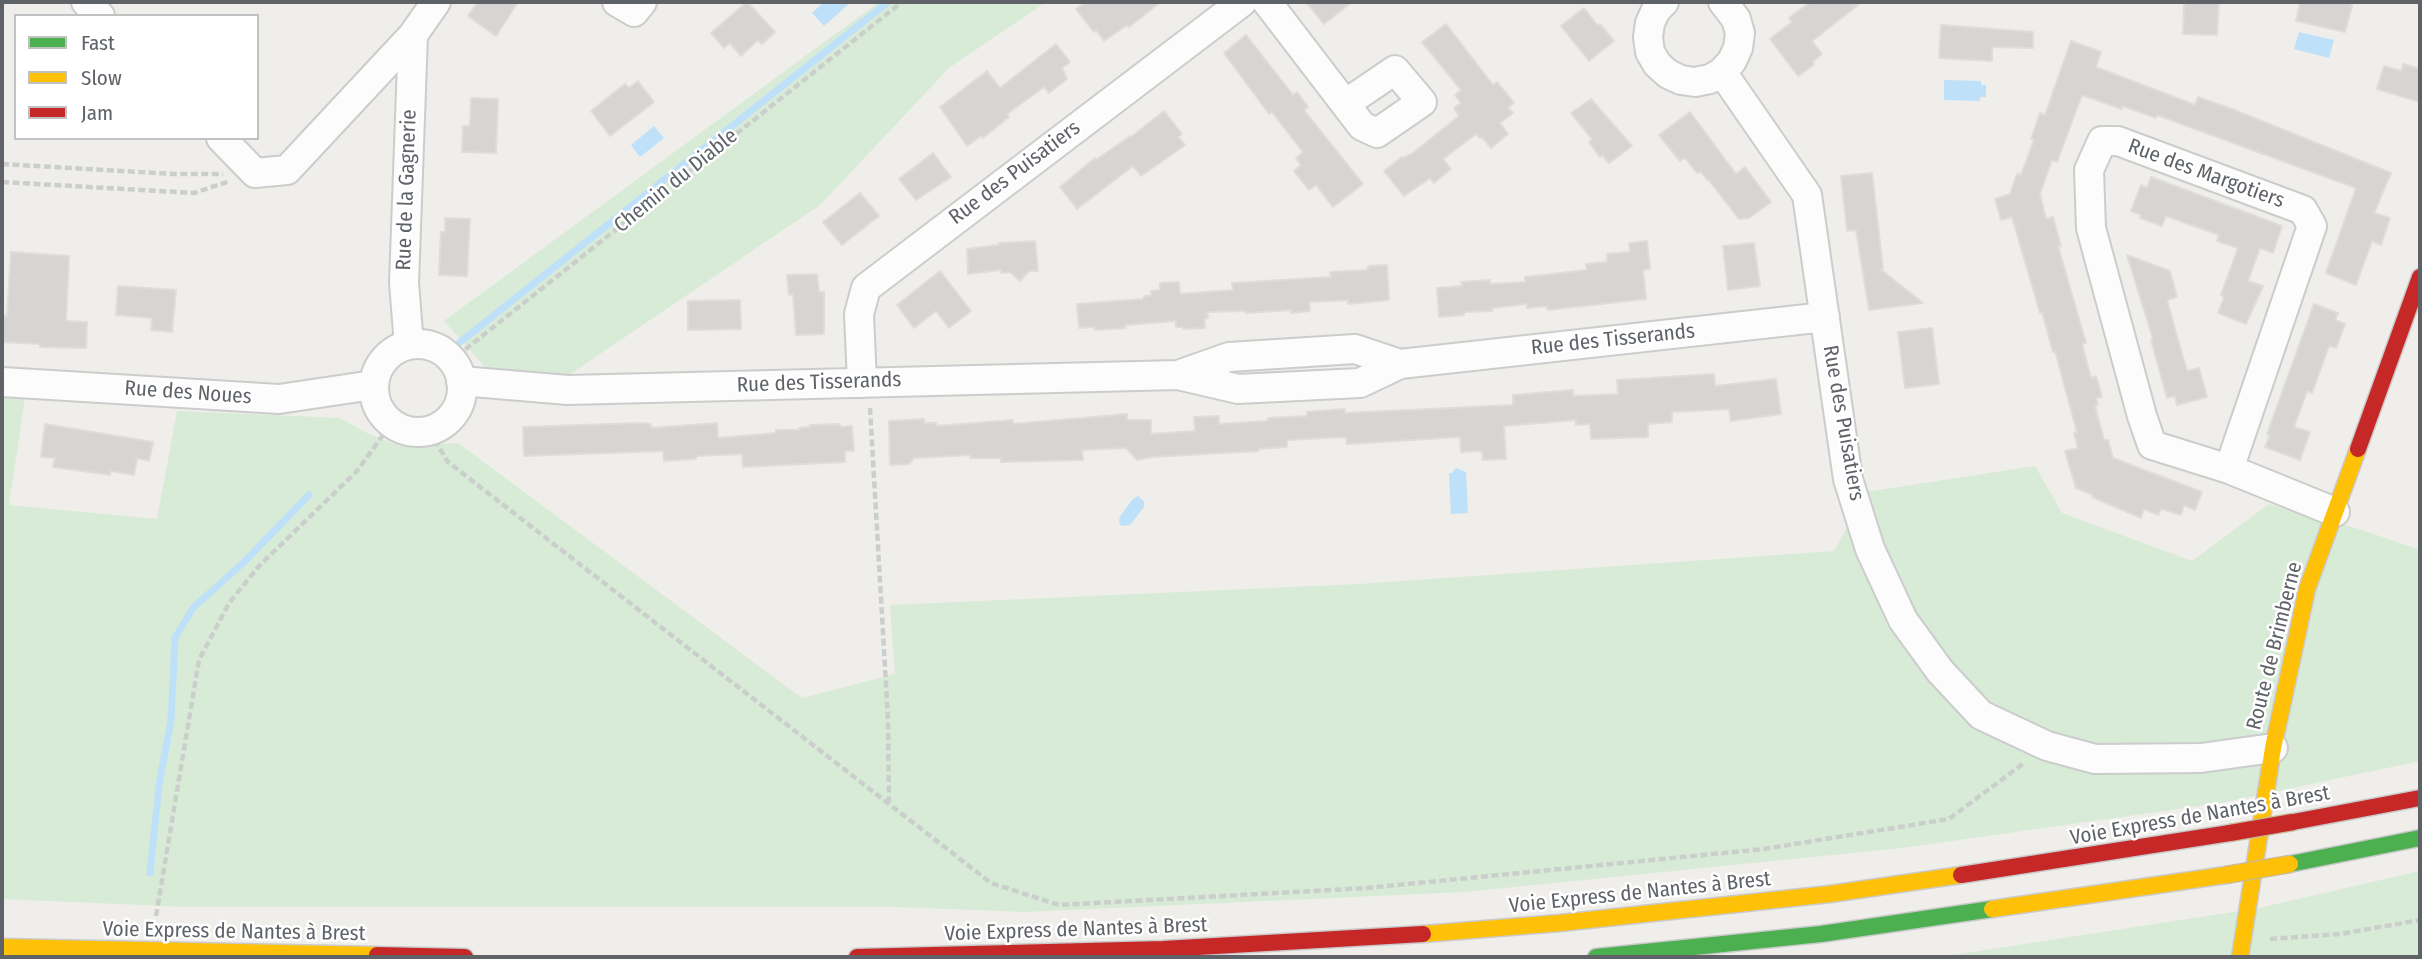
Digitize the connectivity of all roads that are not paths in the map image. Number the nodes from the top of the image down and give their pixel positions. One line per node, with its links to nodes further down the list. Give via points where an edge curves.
1 (436, 2): 8 (street)
2 (617, 2): 3 (street, via 634,12)
3 (642, 2)
4 (1242, 2): 17 (street, Rue des Puisatiers, via 866,288 859,314)
5 (1267, 2): 10 (street)
6 (1664, 2): 9 (street, via 1650,23 1648,37 1657,64 1681,80 1703,81)
7 (1728, 3): 9 (street, via 1739,40 1732,61)
8 (412, 35): 11 (street, via 287,170 255,173); 14 (street, Rue de la Gagnerie, via 404,283)
9 (1722, 72): 13 (street, Rue des Puisatiers, via 1807,195)
10 (1345, 104)
11 (223, 140)
12 (2420, 277): 20 (main road, Route de Brimberne)
13 (1825, 317): 17 (street, Rue des Tisserands, via 1400,364 1355,349 1229,357 1178,375); 21 (street, Rue des Puisatiers, via 1848,479 1870,549 1903,620 1940,671 1981,715 2047,746 2095,759 2201,758)
14 (409, 345): 15 (street, via 434,348); 18 (street, via 389,355)
15 (456, 371): 17 (street, Rue des Tisserands, via 568,390); 18 (street, via 461,393 458,406 451,417 429,431 403,430 391,424 381,413)
16 (2, 382): 18 (street, Rue des Noues, via 279,399)
17 (866, 382)
18 (373, 386)
19 (2229, 469): 19 (street, Rue des Margotiers, via 2152,445 2091,228 2089,170 2102,141 2118,142 2303,210 2312,226); 20 (street, Rue des Margotiers)
20 (2335, 512): 21 (main road, Route de Brimberne, via 2307,589)
21 (2273, 748): 25 (main road, Route de Brimberne)
22 (2420, 797): 27 (main road, Voie Express de Nantes à Brest, bridge, via 2072,860 1843,892 1535,925 1176,949)
23 (2420, 838): 28 (main road, bridge, via 2226,875 1833,932)
24 (2, 947): 26 (main road, Voie Express de Nantes à Brest)
25 (2241, 951)
26 (466, 957)
27 (857, 957)
28 (1596, 957)

